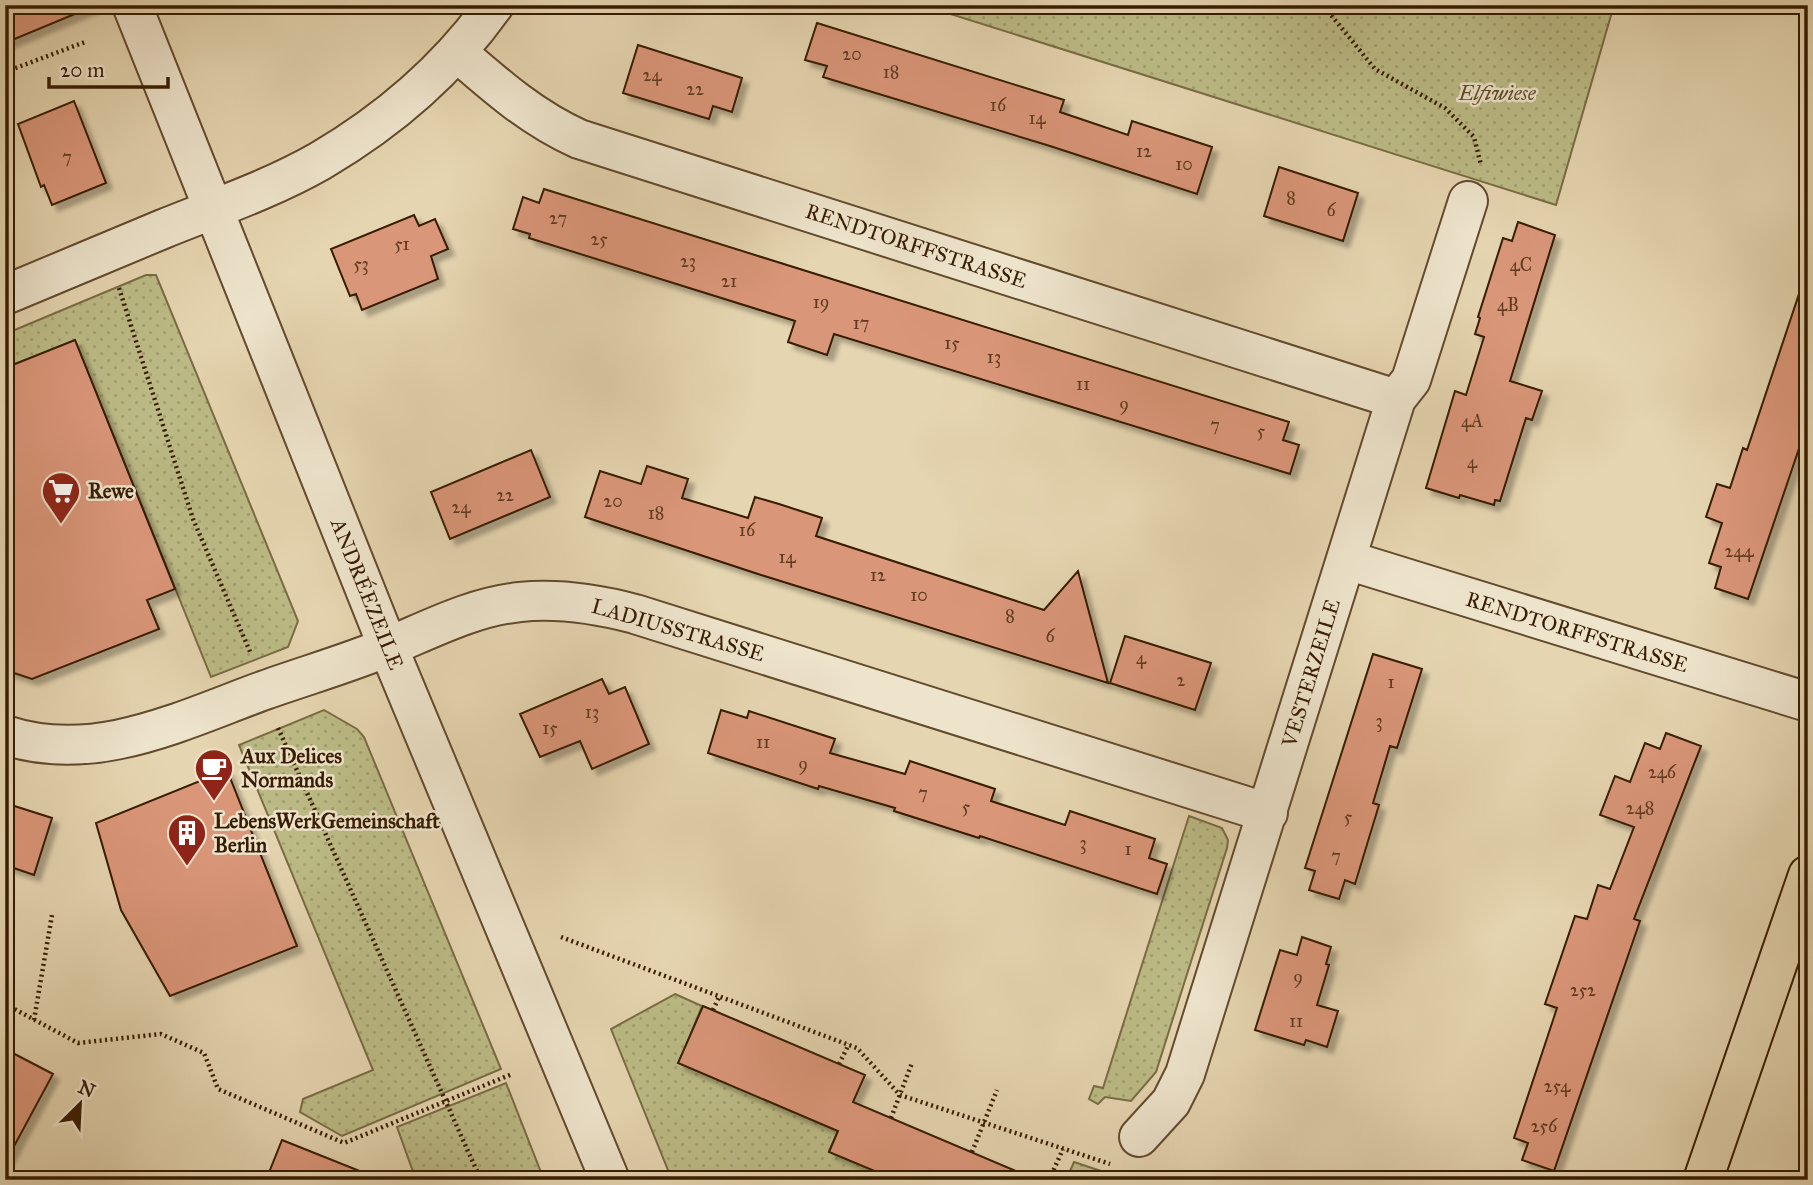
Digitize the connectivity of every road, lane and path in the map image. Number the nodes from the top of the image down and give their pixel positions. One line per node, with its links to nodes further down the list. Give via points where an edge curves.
1 (131, 5): 8 (street, ANDRÉEZEILE)
2 (494, 5): 5 (street)
3 (1328, 5): 7 (path, via 1331,15 1375,69 1445,108 1474,137)
4 (85, 42): 6 (path)
5 (457, 52): 8 (street, via 403,103 351,142); 11 (street, RENDTORFFSTRASSE, via 532,114 579,139)
6 (5, 72)
7 (1475, 186): 11 (street, VESTERZEILE, via 1411,380)
8 (215, 209): 10 (street); 13 (street, ANDRÉEZEILE)
9 (117, 282): 14 (path, via 193,519)
10 (5, 295)
11 (1396, 399): 12 (street, VESTERZEILE)
12 (1347, 560): 15 (street, RENDTORFFSTRASSE); 18 (street, VESTERZEILE)
13 (388, 647): 17 (street, LADIUSSTRASSE, via 132,738 78,745 42,744); 18 (street, LADIUSSTRASSE, via 486,608 548,601 608,607); 40 (street, ANDRÉEZEILE)
14 (252, 659)
15 (1808, 702)
16 (275, 721): 32 (path)
17 (5, 735)
18 (1268, 813): 37 (street, VESTERZEILE, via 1185,1074)
19 (1808, 875): 43 (main road)
20 (52, 915): 25 (path)
21 (561, 937): 22 (path)
22 (720, 995): 24 (path); 26 (path)
23 (5, 1004): 25 (path)
24 (713, 1010)
25 (34, 1020): 32 (path, via 78,1043 162,1034 204,1053 218,1089 344,1143)
26 (849, 1044): 28 (path); 31 (path)
27 (912, 1063): 31 (path)
28 (839, 1064)
29 (512, 1074): 32 (path)
30 (997, 1090): 34 (path)
31 (900, 1095): 33 (path); 34 (path)
32 (447, 1100): 39 (path)
33 (891, 1118)
34 (985, 1122): 35 (path); 36 (path)
35 (1063, 1149): 38 (path); 41 (path)
36 (972, 1152)
37 (1138, 1155): 42 (path)
38 (1116, 1166)
39 (481, 1180)
40 (610, 1180)
41 (1049, 1180)
42 (1155, 1180)
43 (1703, 1180)

